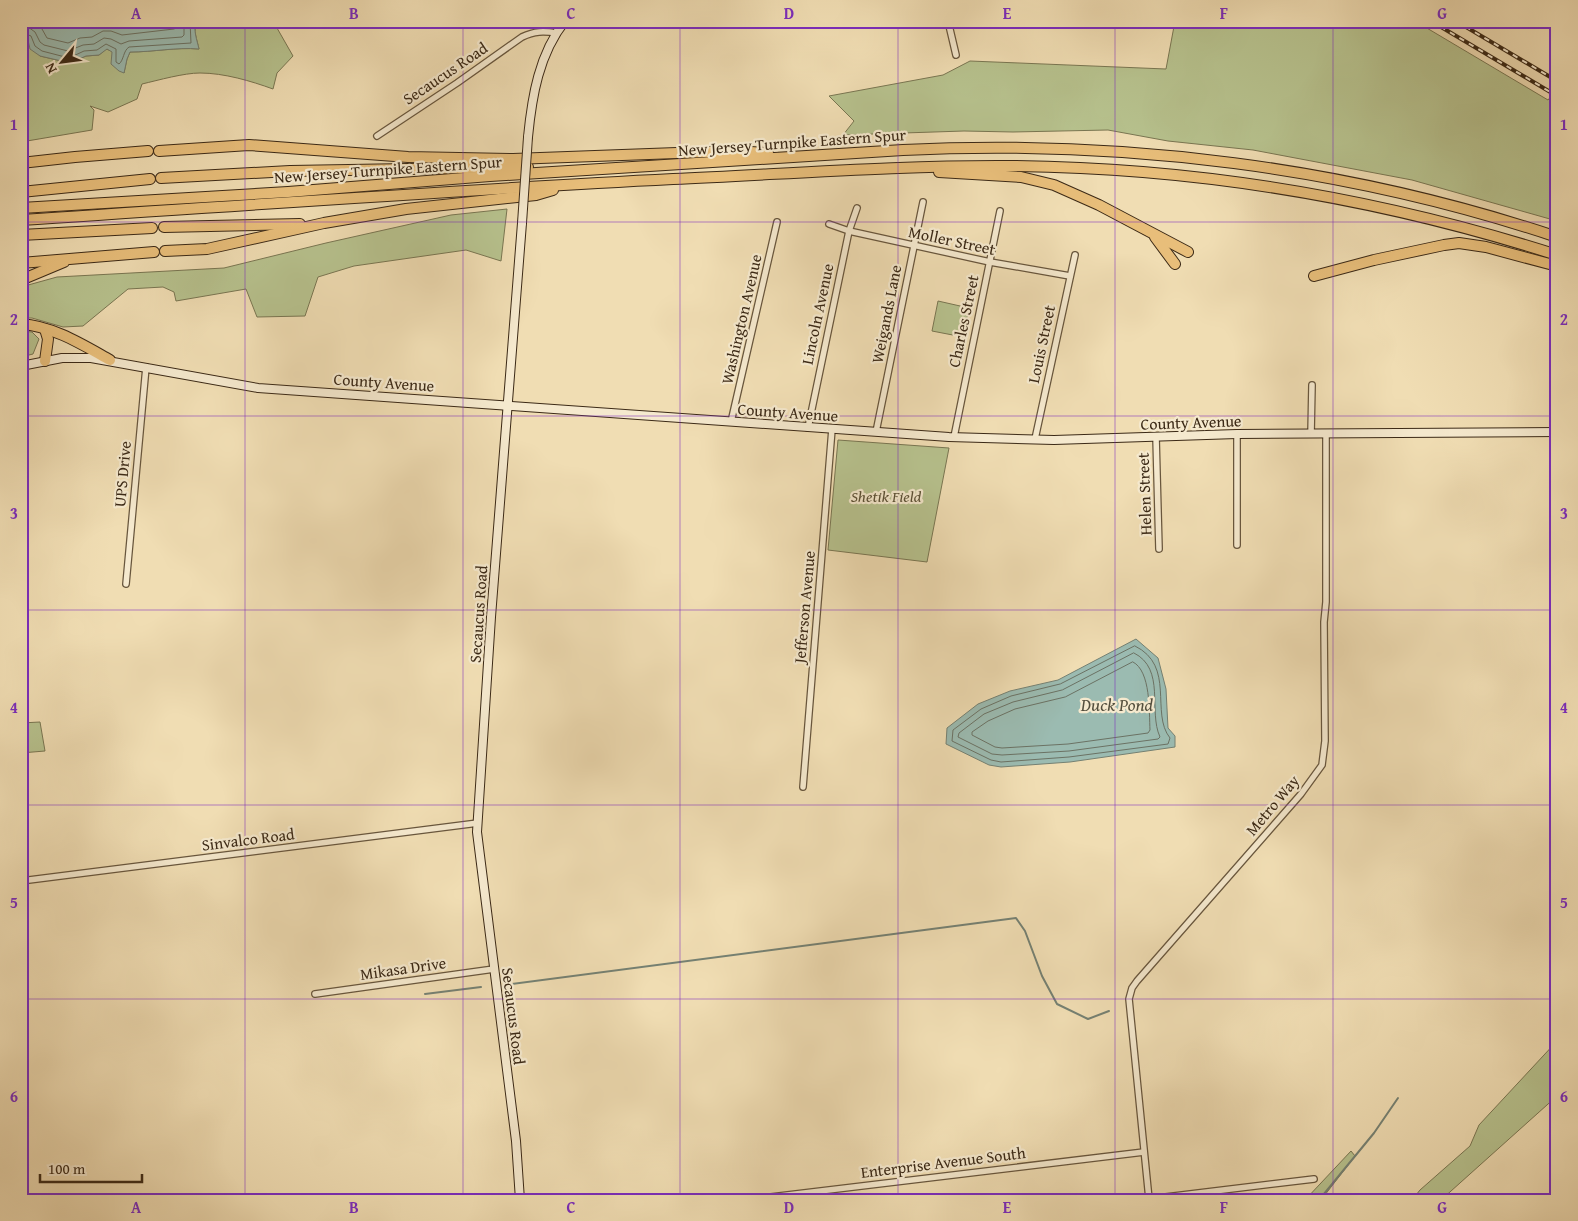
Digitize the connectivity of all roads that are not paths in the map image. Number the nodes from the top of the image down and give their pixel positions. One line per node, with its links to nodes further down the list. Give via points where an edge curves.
1 (565, 21): 3 (main road, Secaucus Road)
2 (948, 21): 4 (street)
3 (557, 33): 5 (street, Secaucus Road, via 543,30 522,37); 52 (main road, Secaucus Road, bridge, via 536,82 528,137)
4 (956, 55)
5 (377, 136)
6 (159, 151): 8 (highway, via 249,145 438,158 546,159 750,152)
7 (148, 152): 9 (highway)
8 (801, 156): 10 (highway, New Jersey Turnpike Eastern Spur); 29 (highway, New Jersey Turnpike Eastern Spur, via 1006,147 1202,160 1387,191)
9 (21, 163)
10 (614, 168): 12 (highway, via 573,165 290,170); 17 (highway, New Jersey Turnpike Eastern Spur)
11 (891, 168): 14 (highway, New Jersey Turnpike Eastern Spur); 27 (highway, via 1038,181 1078,195); 35 (highway, New Jersey Turnpike Eastern Spur, via 1032,166 1228,181 1404,213)
12 (161, 178)
13 (150, 179): 15 (highway)
14 (581, 184): 20 (highway, New Jersey Turnpike Eastern Spur); 22 (highway, via 536,194 428,206)
15 (21, 192)
16 (923, 202): 30 (street, Weigands Lane)
17 (21, 208)
18 (857, 208): 26 (street, Lincoln Avenue)
19 (1000, 211): 37 (street, Charles Street)
20 (21, 220)
21 (777, 222): 53 (street, Washington Avenue)
22 (324, 224): 24 (highway); 32 (highway, via 207,249)
23 (829, 224): 26 (street, Moller Street)
24 (164, 227)
25 (152, 228): 28 (highway)
26 (849, 231): 30 (street, Moller Street); 54 (street, Lincoln Avenue)
27 (1151, 233): 33 (highway); 39 (highway)
28 (21, 235)
29 (1557, 237)
30 (914, 245): 37 (street, Moller Street); 56 (street, Weigands Lane)
31 (154, 252): 36 (highway)
32 (166, 252)
33 (1188, 252)
34 (1075, 254): 42 (street, Louis Street)
35 (1557, 255)
36 (74, 258): 38 (highway); 41 (highway); 44 (highway)
37 (990, 262): 42 (street, Moller Street); 61 (street, Charles Street)
38 (21, 263)
39 (1175, 264)
40 (1557, 266): 43 (highway, via 1458,243)
41 (21, 270)
42 (1070, 276): 63 (street, Louis Street)
43 (1314, 276)
44 (21, 280)
45 (21, 324): 46 (highway)
46 (46, 329): 47 (highway); 48 (highway)
47 (110, 360): 48 (main road, County Avenue, via 82,357); 50 (main road, County Avenue)
48 (45, 361): 49 (main road, County Avenue)
49 (21, 366)
50 (146, 367): 52 (main road, County Avenue, via 259,388); 66 (street, UPS Drive)
51 (1312, 385): 59 (street)
52 (507, 405): 53 (main road, County Avenue); 68 (main road, Secaucus Road)
53 (731, 422): 54 (main road, County Avenue)
54 (808, 428): 55 (main road, County Avenue)
55 (832, 429): 56 (main road, County Avenue); 67 (street, Jefferson Avenue)
56 (876, 432): 61 (main road, County Avenue)
57 (1557, 432): 60 (main road, County Avenue)
58 (1237, 434): 59 (main road, County Avenue); 62 (main road, County Avenue); 64 (street)
59 (1311, 434): 60 (main road, County Avenue)
60 (1326, 434): 72 (street, Metro Way, via 1325,741 1322,765 1301,794 1132,988 1129,999)
61 (954, 437): 63 (main road, County Avenue)
62 (1156, 437): 63 (main road, County Avenue); 65 (street, Helen Street)
63 (1036, 439)
64 (1237, 545)
65 (1159, 549)
66 (126, 584)
67 (803, 787)
68 (478, 824): 69 (street, Sinvalco Road); 70 (main road, Secaucus Road)
69 (21, 881)
70 (494, 969): 71 (street, Mikasa Drive); 74 (main road, Secaucus Road, via 516,1141)
71 (315, 994)
72 (1144, 1152): 73 (street, Metro Way, via 1149,1199); 75 (street, Enterprise Avenue South)
73 (1314, 1179)
74 (520, 1200)
75 (745, 1200)

